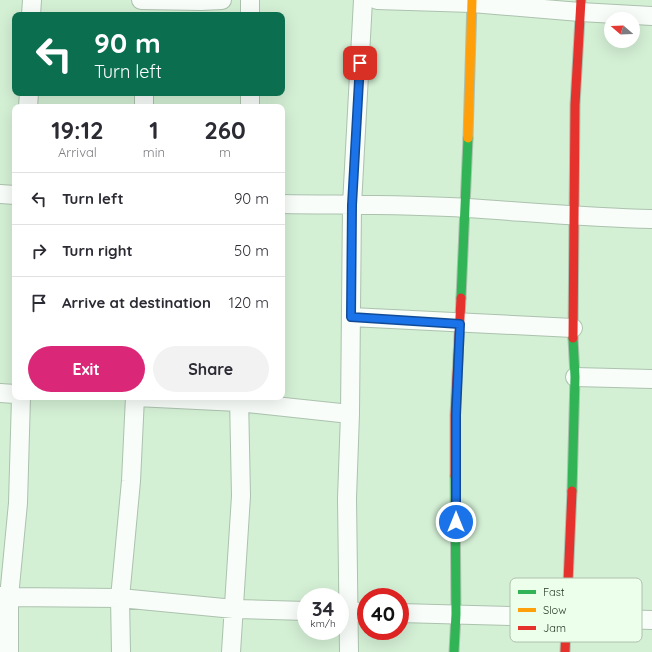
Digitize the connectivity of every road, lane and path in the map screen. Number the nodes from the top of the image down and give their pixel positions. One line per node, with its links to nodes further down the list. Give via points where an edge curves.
1 (32, 0): 9 (street)
2 (143, 0): 3 (street); 10 (street)
3 (222, 0)
4 (250, 0): 11 (street)
5 (363, 0): 16 (street)
6 (377, 0): 7 (street)
7 (472, 2): 8 (street); 17 (street)
8 (580, 6): 12 (street); 18 (street, via 575,105)
9 (31, 12)
10 (144, 12)
11 (250, 12)
12 (652, 16)
13 (0, 194): 14 (street)
14 (12, 195)
15 (285, 204): 16 (street)
16 (352, 205): 17 (street); 20 (street)
17 (466, 208): 18 (street); 21 (street)
18 (575, 216): 19 (street); 22 (street)
19 (652, 220)
20 (351, 317): 21 (street); 30 (street)
21 (460, 324): 22 (street); 38 (street, via 456,415)
22 (573, 328): 23 (street)
23 (575, 377): 24 (street); 31 (street)
24 (652, 379)
25 (0, 393): 26 (street)
26 (12, 394)
27 (21, 400): 33 (street, via 18,503)
28 (135, 400): 34 (street, via 131,481)
29 (238, 400): 30 (street); 35 (street, via 241,496)
30 (350, 414): 32 (street)
31 (568, 578)
32 (345, 588)
33 (5, 596): 34 (street); 44 (street)
34 (120, 598): 35 (street); 45 (street)
35 (234, 609): 36 (street); 46 (street)
36 (297, 611)
37 (409, 613): 38 (street)
38 (456, 614): 39 (street); 48 (street)
39 (510, 615)
40 (642, 620): 41 (street)
41 (652, 620)
42 (348, 640): 47 (street)
43 (565, 642): 49 (street)
44 (9, 652)
45 (121, 652)
46 (231, 652)
47 (349, 652)
48 (454, 652)
49 (565, 652)

